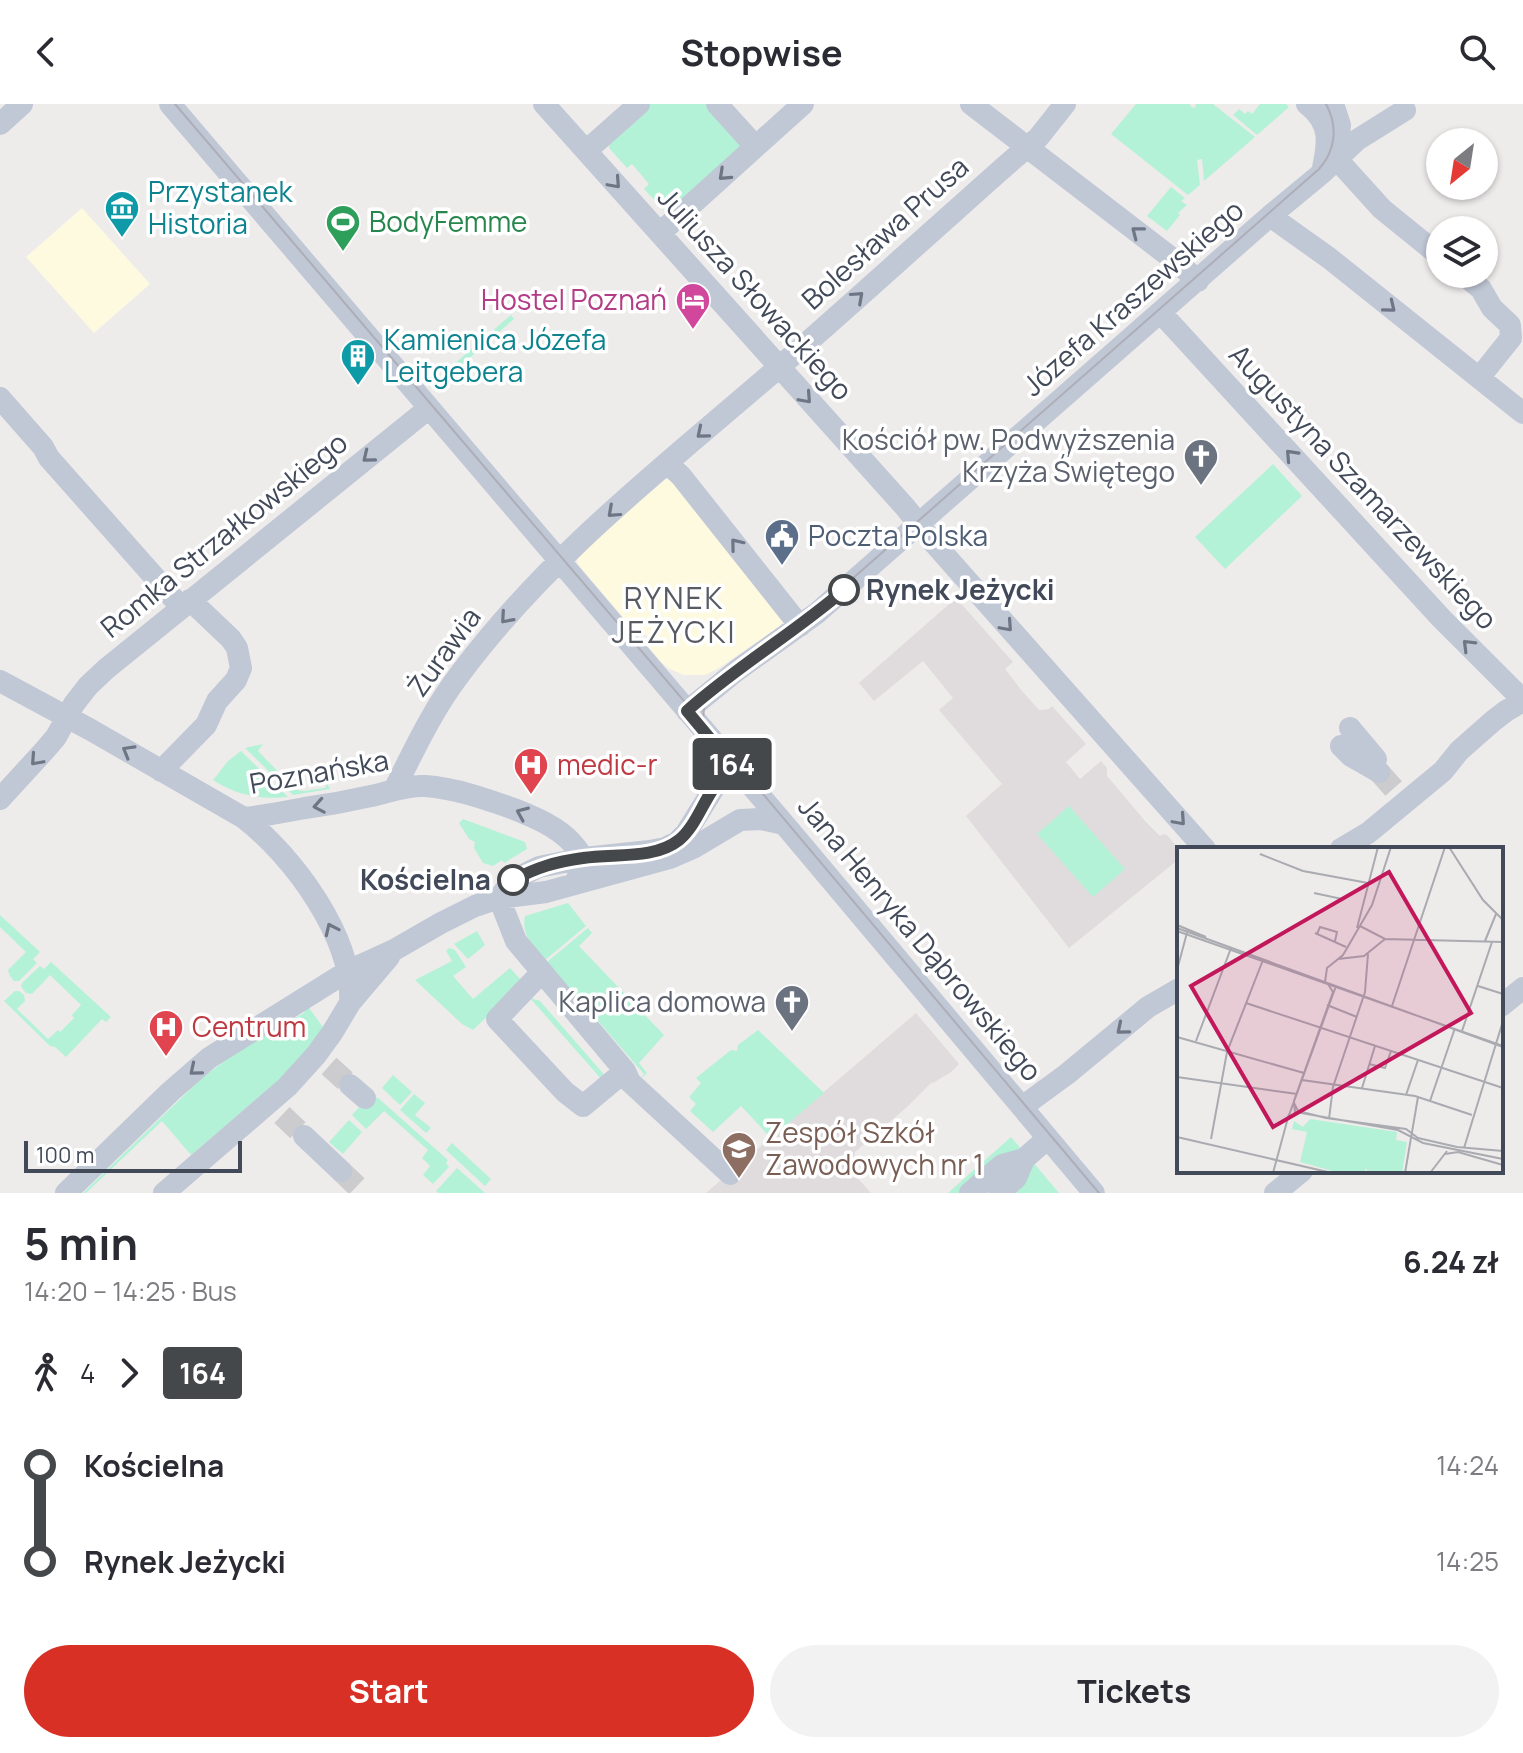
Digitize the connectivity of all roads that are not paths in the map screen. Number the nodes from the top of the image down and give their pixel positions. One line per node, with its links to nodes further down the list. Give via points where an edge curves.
1 (22, 104): 12 (street)
2 (170, 104): 26 (street, Jana Henryka Dąbrowskiego)
3 (544, 104): 15 (street, Juliusza Słowackiego)
4 (639, 104): 15 (street)
5 (717, 104): 13 (street)
6 (803, 104): 13 (street)
7 (971, 104): 14 (street)
8 (1065, 104): 14 (street, Bolesława Prusa)
9 (1307, 104): 16 (street, via 1326,129)
10 (1333, 104): 16 (street, via 1340,125)
11 (1407, 107): 16 (street, Józefa Kraszewskiego, via 1357,140)
12 (0, 124)
13 (755, 146): 18 (street, one-way to 18)
14 (1027, 147): 20 (street, one-way to 14); 23 (street, Bolesława Prusa, one-way to 14)
15 (586, 151): 18 (street, Juliusza Słowackiego, one-way to 18)
16 (1333, 170): 17 (street, Józefa Kraszewskiego); 19 (street)
17 (1270, 216): 20 (street, Józefa Kraszewskiego); 24 (street, one-way to 24)
18 (660, 233): 23 (street, Juliusza Słowackiego)
19 (1426, 245)
20 (1198, 281): 22 (street, Józefa Kraszewskiego)
21 (1480, 288): 24 (street, via 1510,325 1511,338)
22 (1161, 313): 29 (street, Józefa Kraszewskiego); 34 (street, Augustyna Szamarzewskiego, one-way to 22)
23 (779, 367): 28 (street, Bolesława Prusa, one-way to 28); 29 (street, Juliusza Słowackiego, one-way to 29)
24 (1479, 378): 27 (street)
25 (0, 398): 31 (street, via 90,504)
26 (429, 408): 30 (street, Jana Henryka Dąbrowskiego); 31 (street, Romka Strzałkowskiego, one-way to 31)
27 (1523, 413)
28 (667, 463): 30 (street, Bolesława Prusa, one-way to 30); 32 (street, one-way to 28)
29 (919, 525): 32 (street, Józefa Kraszewskiego); 47 (street, Juliusza Słowackiego, one-way to 47)
30 (559, 561): 35 (street, Jana Henryka Dąbrowskiego); 42 (street, Żurawia, one-way to 42, via 453,683)
31 (186, 603): 36 (street, Romka Strzałkowskiego, via 88,686); 40 (street, via 231,639 241,668 206,725)
32 (800, 626): 35 (street, Józefa Kraszewskiego)
33 (0, 681): 36 (street, Poznańska)
34 (1523, 701): 48 (street, via 1493,721 1443,771 1401,796 1368,833)
35 (687, 711): 38 (street, Jana Henryka Dąbrowskiego)
36 (67, 717): 40 (street, Poznańska, one-way to 36); 43 (street, Romka Strzałkowskiego, one-way to 43, via 56,737)
37 (1345, 737): 39 (street, via 1351,756)
38 (734, 767): 41 (street, Jana Henryka Dąbrowskiego); 49 (street, via 677,842 650,851)
39 (1374, 768)
40 (161, 771): 44 (street, Poznańska)
41 (751, 786): 45 (street); 46 (street, Jana Henryka Dąbrowskiego)
42 (394, 790): 44 (street, Poznańska, one-way to 44); 49 (street, Poznańska, one-way to 42, via 554,829 503,805 424,786)
43 (0, 799)
44 (244, 818): 53 (street, one-way to 44, via 314,896)
45 (740, 820): 46 (street); 50 (street, via 670,858)
46 (784, 824): 62 (street, Jana Henryka Dąbrowskiego)
47 (1203, 847)
48 (1344, 847)
49 (584, 858): 50 (street, via 583,873); 51 (street, via 539,867 513,880)
50 (573, 884): 51 (street)
51 (499, 898): 52 (street); 54 (street, via 516,941)
52 (394, 950): 53 (street); 58 (street)
53 (348, 971): 57 (street); 58 (street)
54 (542, 972): 61 (street); 61 (street, via 497,1019 583,1106)
55 (1523, 988): 59 (street)
56 (1177, 990): 62 (street, one-way to 62, via 1148,1007)
57 (307, 997): 60 (street, via 323,994 336,1002); 69 (street, one-way to 69, via 199,1065)
58 (350, 1003): 60 (street)
59 (1503, 1004)
60 (332, 1033): 70 (street, via 322,1061 287,1087 276,1109)
61 (628, 1077): 68 (street)
62 (1022, 1107): 64 (street, Jana Henryka Dąbrowskiego)
63 (304, 1136): 66 (street)
64 (1048, 1138): 65 (street); 73 (street, Jana Henryka Dąbrowskiego)
65 (1024, 1159): 71 (street, via 1002,1165); 72 (street, via 1016,1178)
66 (341, 1171)
67 (1300, 1173): 74 (street)
68 (730, 1174)
69 (66, 1193)
70 (164, 1193)
71 (970, 1193)
72 (999, 1193)
73 (1094, 1193)
74 (1275, 1193)

